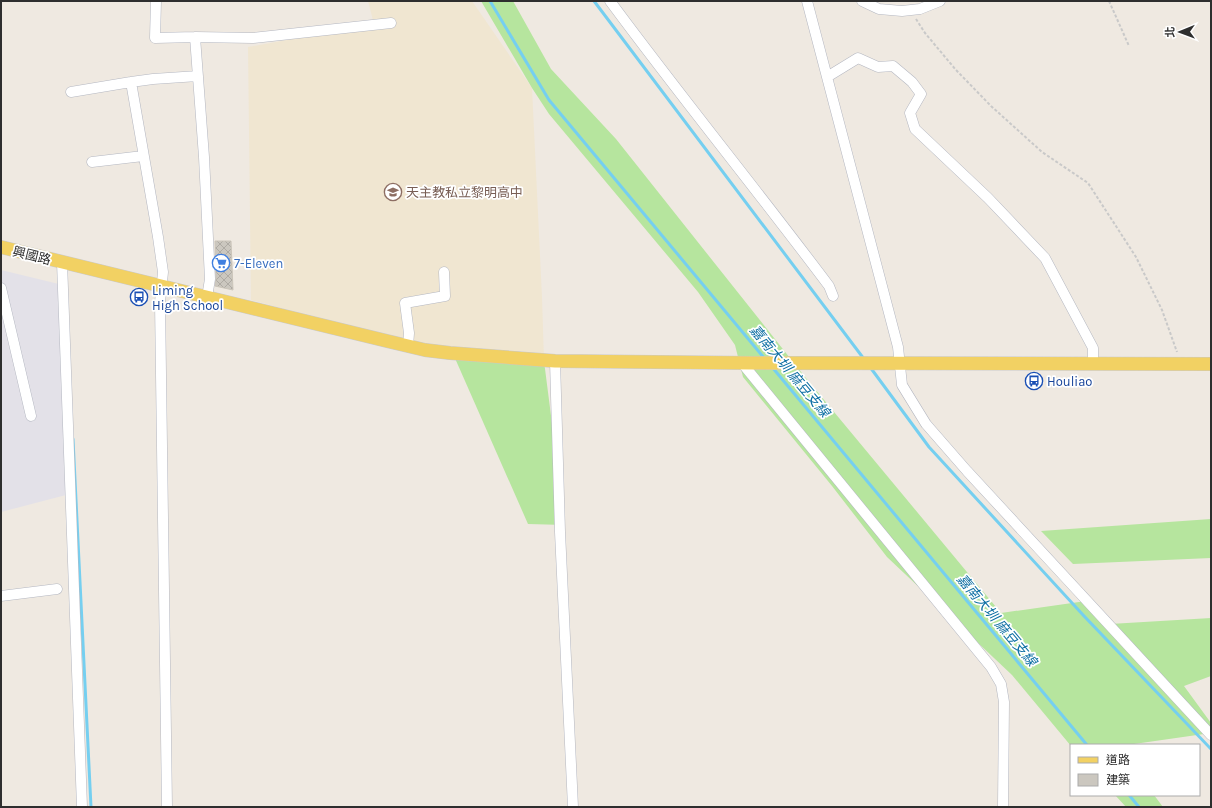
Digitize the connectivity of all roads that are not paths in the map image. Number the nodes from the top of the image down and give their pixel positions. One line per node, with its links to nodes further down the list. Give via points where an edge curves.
1 (156, 1): 7 (street, via 155,38)
2 (610, 1): 19 (street, via 666,78 829,286)
3 (807, 1): 9 (street)
4 (862, 1): 5 (street, via 879,9 908,10 920,9)
5 (940, 1)
6 (391, 22): 7 (street, via 253,38)
7 (195, 37): 8 (street)
8 (198, 76): 10 (street); 20 (street, via 210,279)
9 (827, 76): 24 (street, via 898,347); 25 (street, via 858,58 878,67 893,66 912,82 921,94 910,113 915,129 988,198 1045,258 1093,348)
10 (131, 82): 11 (street); 12 (street)
11 (71, 92)
12 (143, 156): 13 (street); 17 (street, via 163,272)
13 (92, 162)
14 (1, 247): 15 (main road, 興國路)
15 (62, 262): 17 (main road, 興國路); 31 (street)
16 (444, 272): 21 (street, via 445,296 405,303)
17 (161, 286): 20 (main road, 興國路); 32 (street)
18 (1, 288): 27 (street)
19 (833, 296)
20 (207, 297): 21 (main road, 興國路)
21 (408, 346): 22 (main road, 興國路, via 450,353)
22 (555, 361): 23 (main road, 興國路); 33 (street)
23 (748, 363): 24 (main road, 興國路); 34 (street, via 991,668 1001,684 1005,722)
24 (900, 363): 25 (main road, 興國路); 30 (street, via 902,385 926,424 966,471)
25 (1093, 364): 26 (main road, 興國路)
26 (1211, 364)
27 (31, 416)
28 (57, 589): 29 (street)
29 (1, 596)
30 (1211, 735)
31 (82, 807)
32 (167, 807)
33 (572, 807)
34 (1003, 807)

